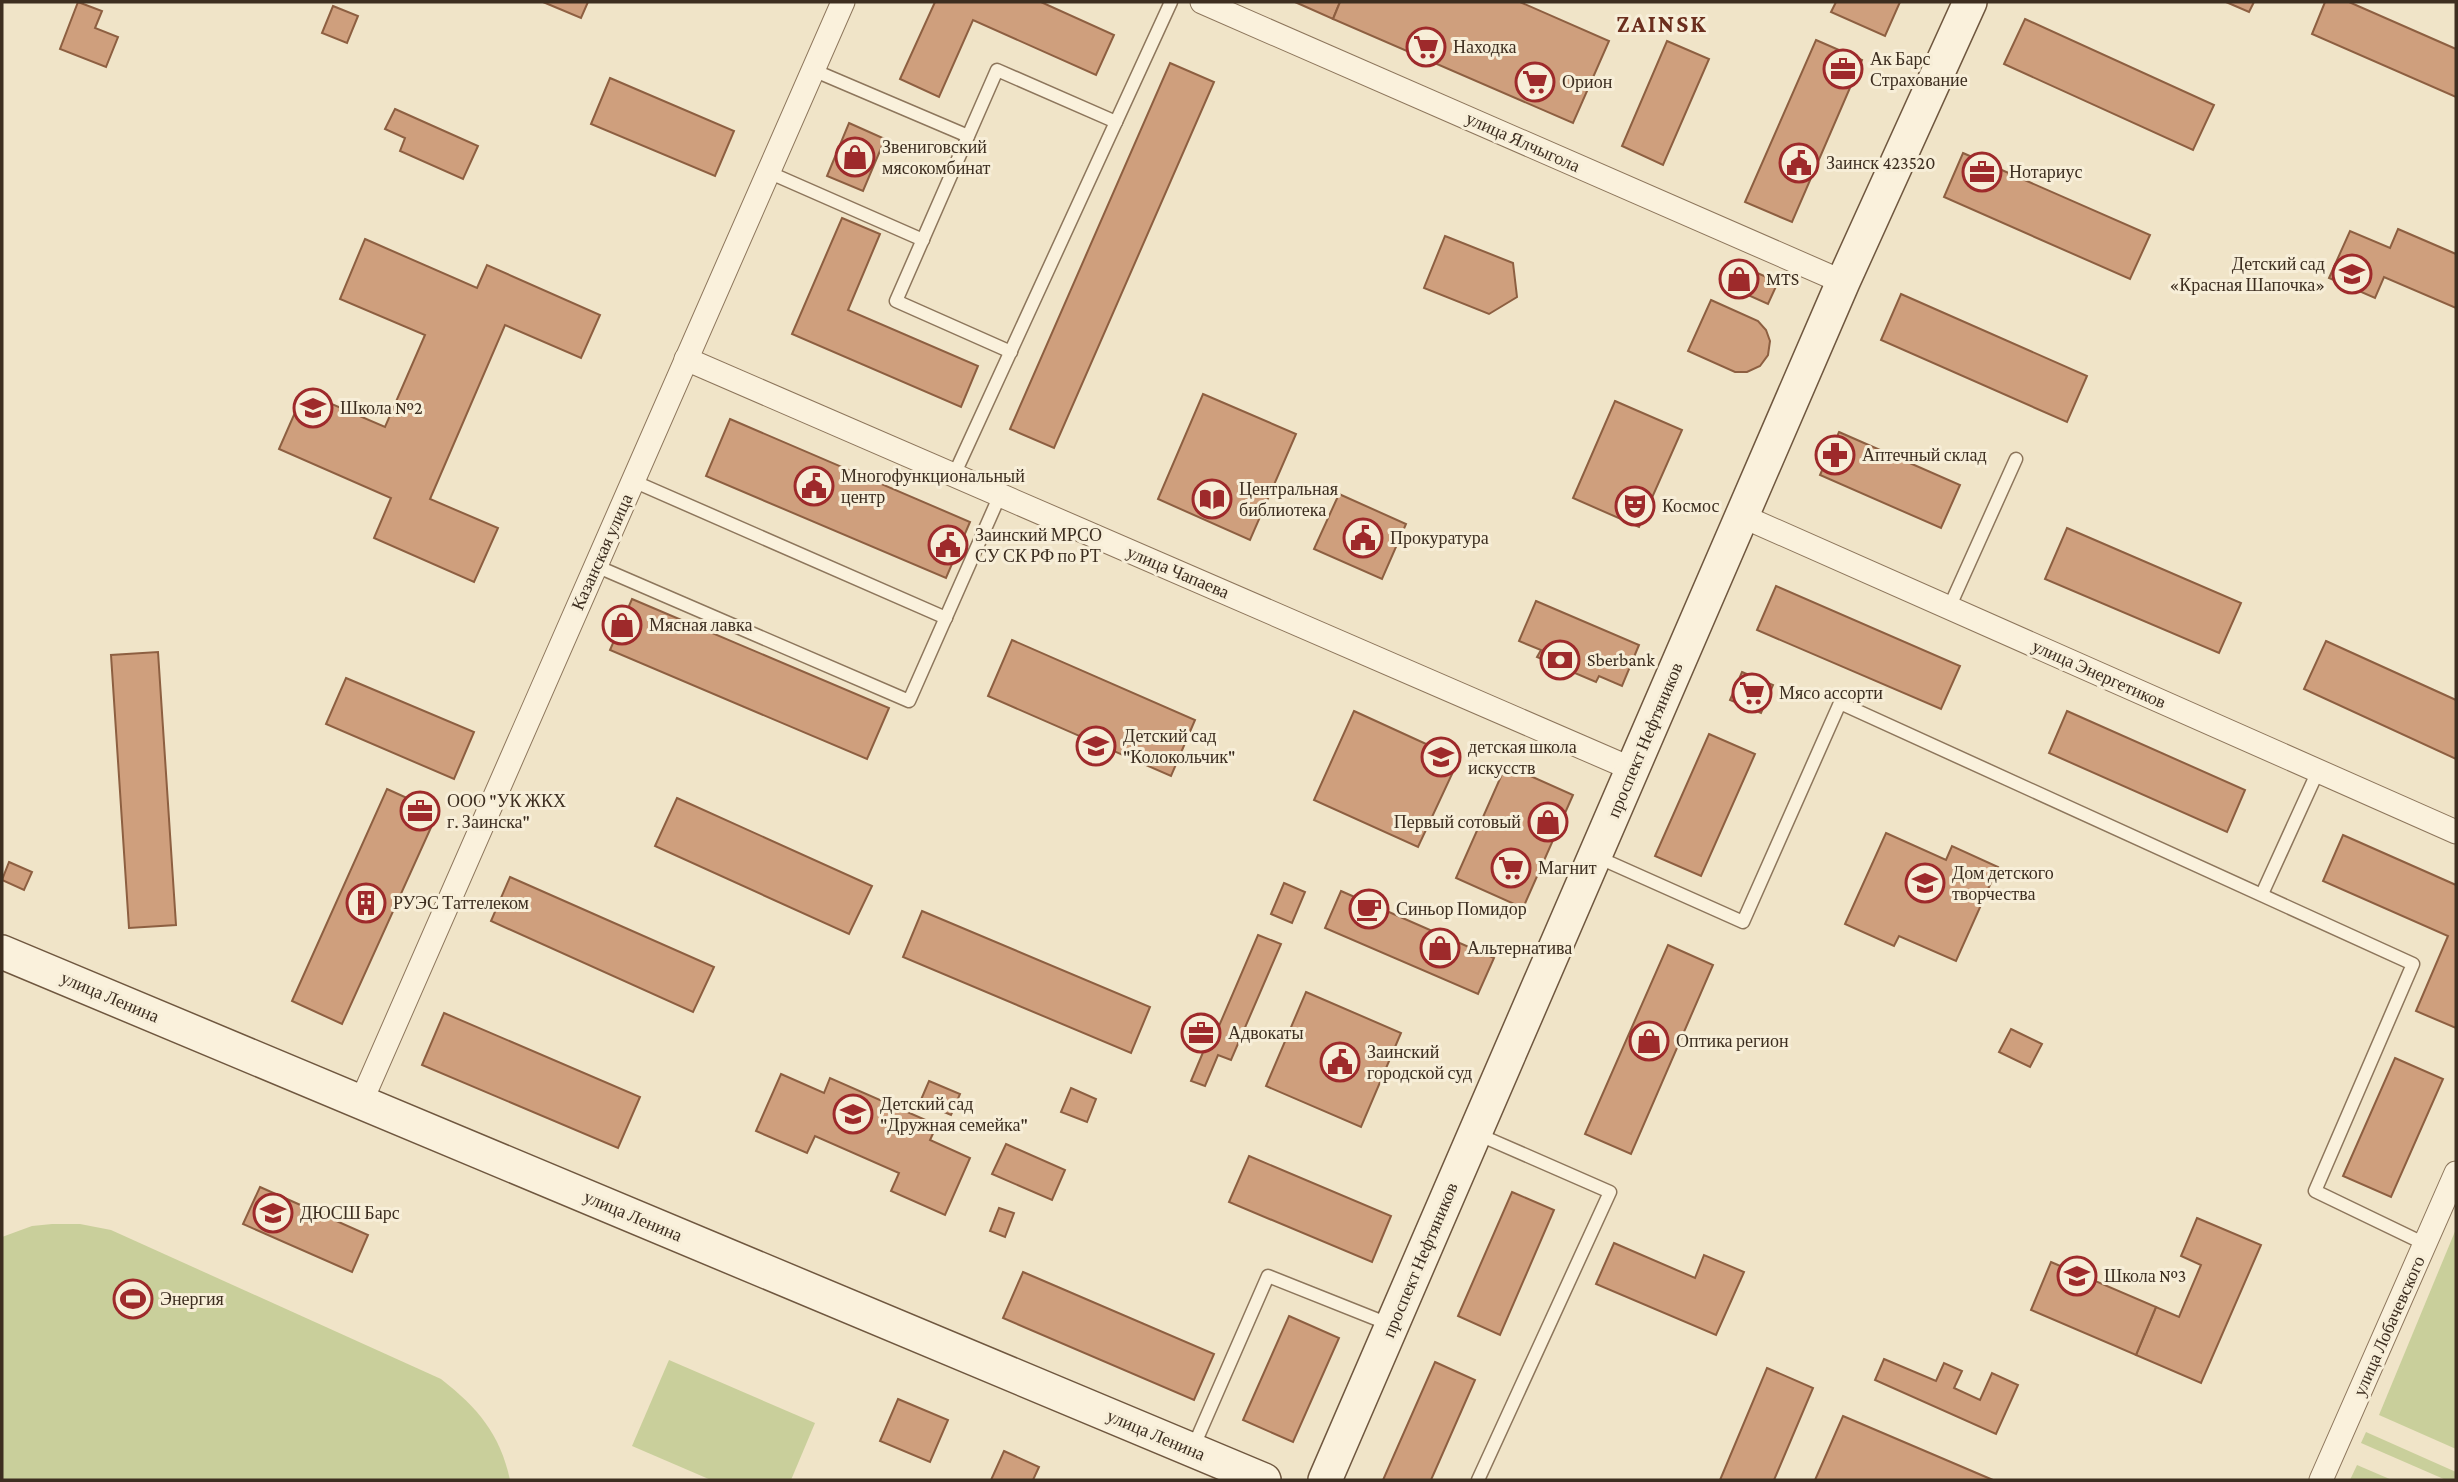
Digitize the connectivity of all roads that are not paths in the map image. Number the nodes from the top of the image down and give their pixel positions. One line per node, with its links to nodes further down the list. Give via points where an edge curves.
1 (843, 2): 5 (street, Казанская улица)
2 (1171, 2): 6 (lane)
3 (1202, 2): 10 (street, улица Ялчыгола)
4 (1970, 2): 10 (main road, проспект Нефтяников)
5 (813, 70): 7 (lane); 8 (street, Казанская улица)
6 (1116, 122): 7 (lane, via 997,70); 11 (lane)
7 (968, 136): 9 (lane)
8 (768, 172): 9 (lane); 12 (street, Казанская улица)
9 (923, 240): 11 (lane, via 896,301)
10 (1843, 282): 17 (main road, проспект Нефтяников)
11 (1011, 352): 14 (lane)
12 (687, 359): 14 (street, улица Чапаева); 15 (street, Казанская улица)
13 (2016, 459): 19 (lane)
14 (954, 475): 16 (street, улица Чапаева)
15 (633, 481): 18 (street, Казанская улица); 20 (lane)
16 (1000, 495): 20 (lane); 21 (street, улица Чапаева)
17 (1742, 516): 19 (street, улица Энергетиков); 21 (main road, проспект Нефтяников)
18 (596, 566): 20 (lane, via 909,701); 27 (street, Казанская улица)
19 (1949, 608): 22 (street, улица Энергетиков)
20 (946, 618)
21 (1632, 769): 24 (main road, проспект Нефтяников)
22 (2318, 771): 23 (street, улица Энергетиков); 25 (lane)
23 (2456, 832)
24 (1595, 856): 25 (lane, via 1743,922 1840,704); 28 (main road, проспект Нефтяников)
25 (2262, 894): 30 (lane, via 2413,964 2315,1191)
26 (2, 952): 27 (main road, улица Ленина)
27 (361, 1102): 32 (main road, улица Ленина)
28 (1475, 1133): 31 (main road, проспект Нефтяников); 35 (lane, via 1610,1192)
29 (2456, 1173): 30 (street, улица Лобачевского)
30 (2425, 1244): 36 (street, улица Лобачевского)
31 (1392, 1325): 32 (lane, via 1268,1276); 34 (main road, проспект Нефтяников)
32 (1192, 1450): 33 (main road, улица Ленина)
33 (1264, 1480)
34 (1325, 1480)
35 (1478, 1480)
36 (2321, 1480)

